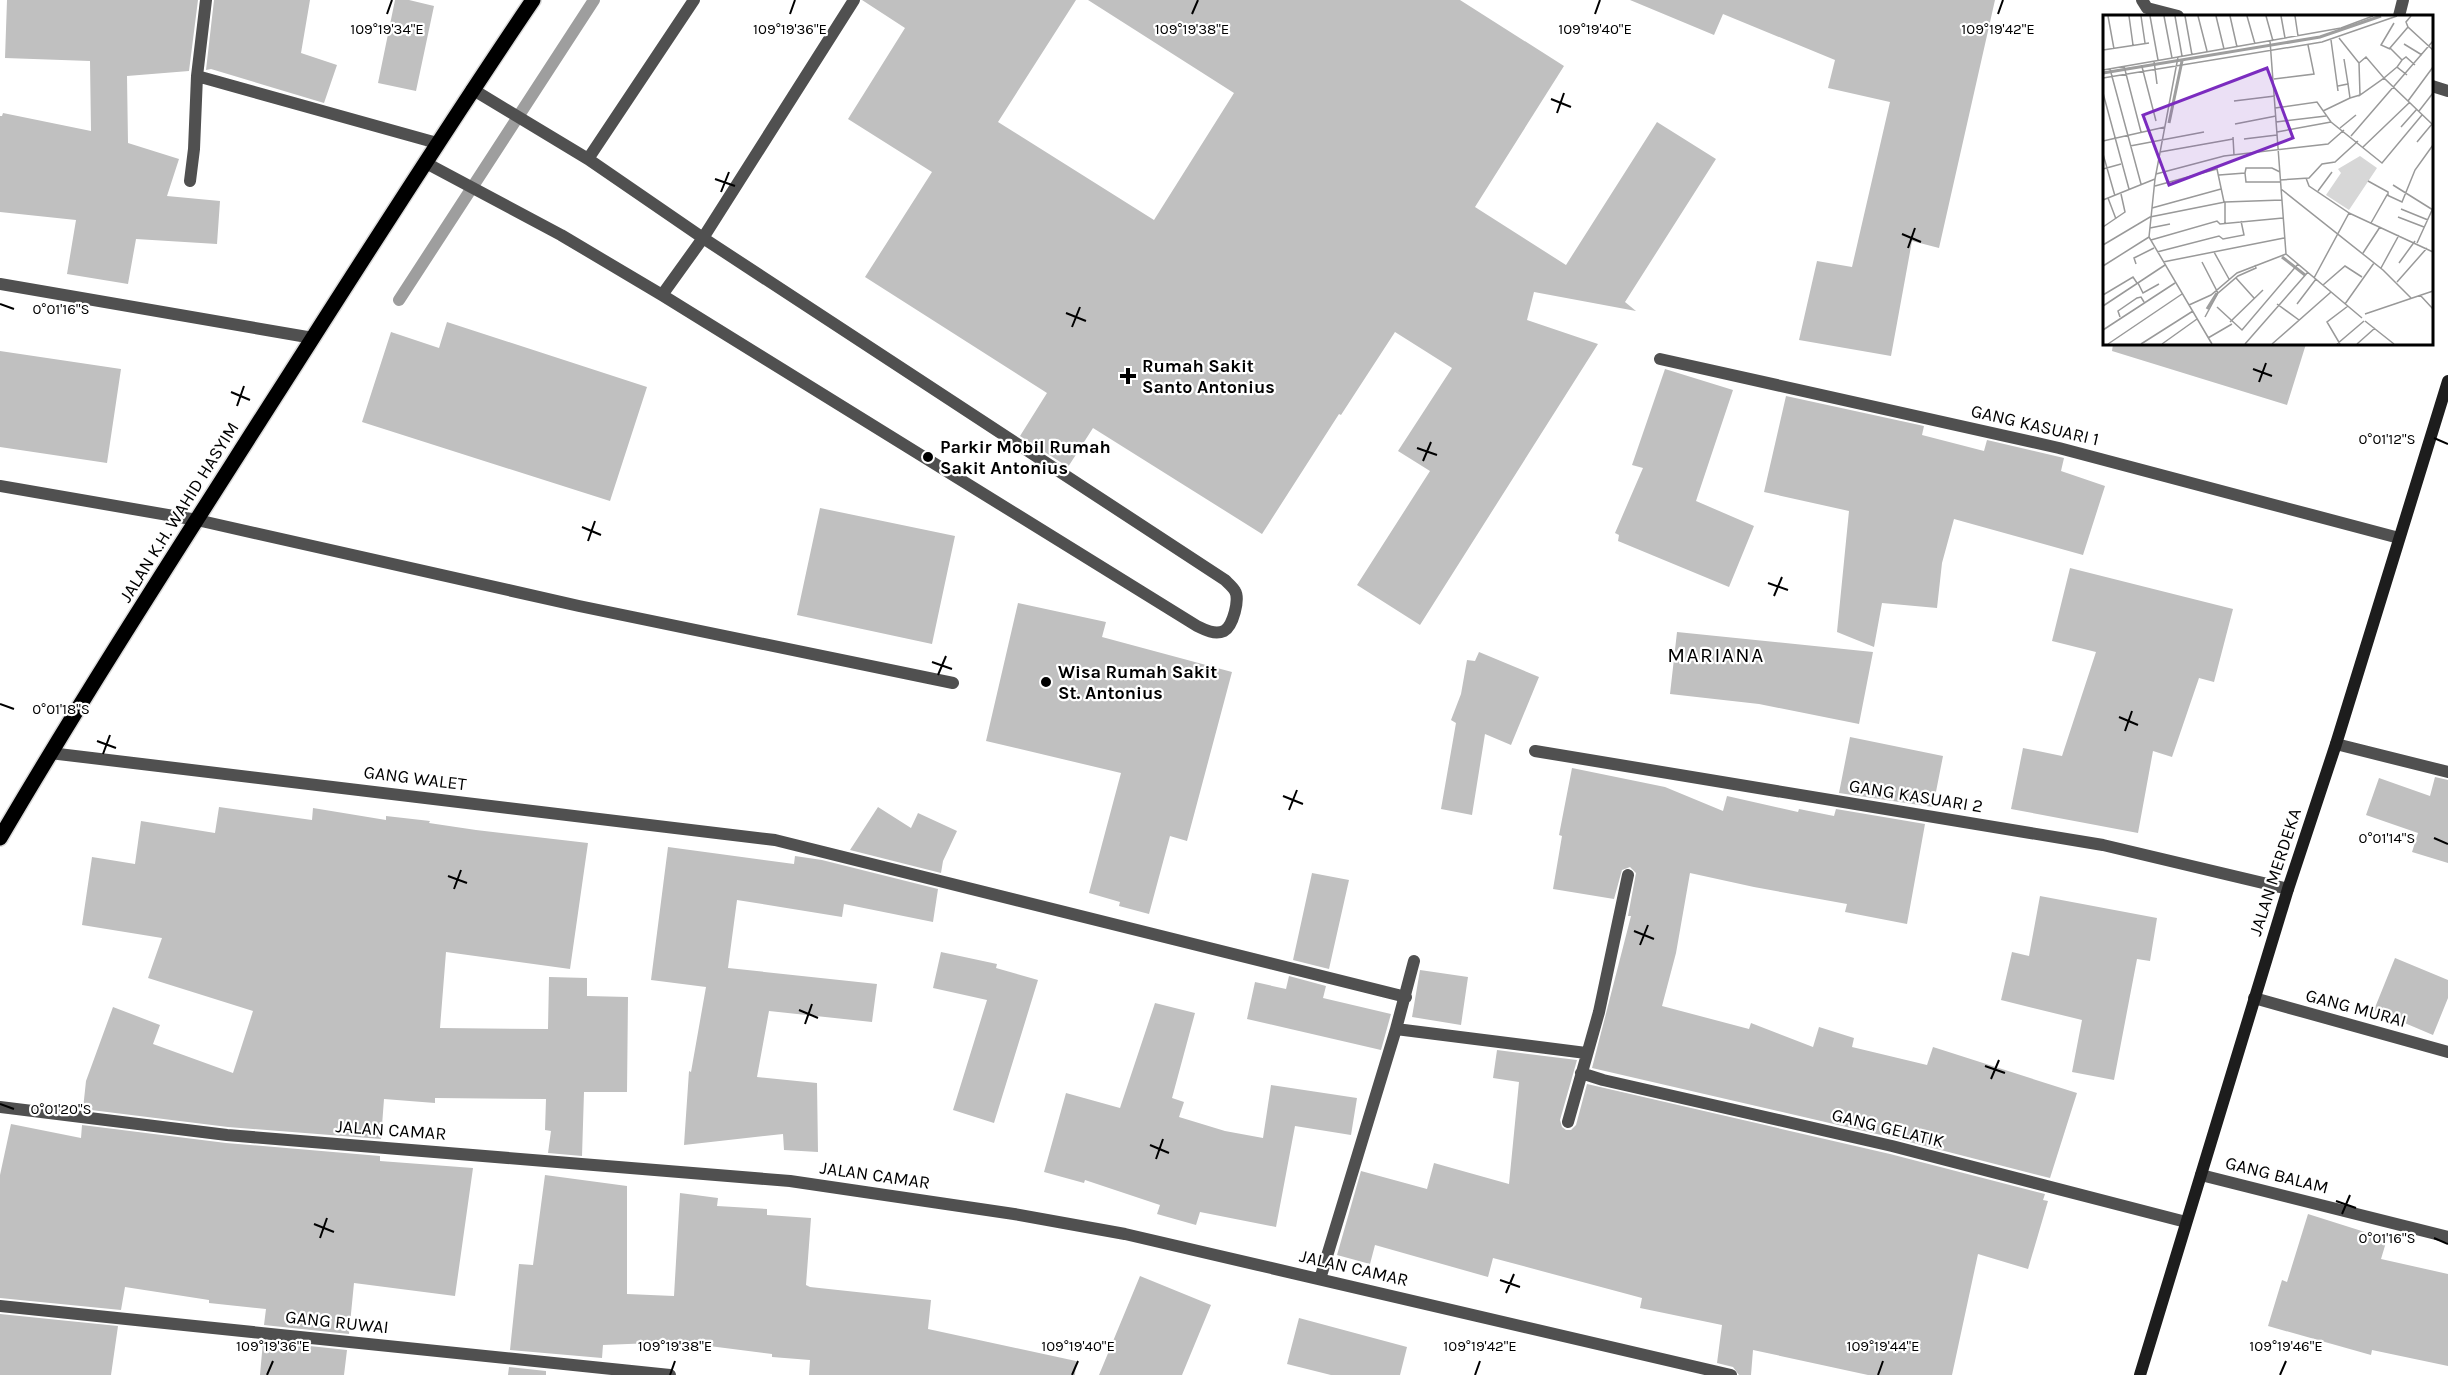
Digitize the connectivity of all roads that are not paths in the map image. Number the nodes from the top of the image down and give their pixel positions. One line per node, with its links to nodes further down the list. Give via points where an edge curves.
1 (206, 0): 9 (street)
2 (533, 0): 11 (main road, JALAN K.H. WAHID HASYIM)
3 (694, 0): 14 (street)
4 (854, 0): 17 (street)
5 (2142, 0): 7 (street, via 2147,8)
6 (2403, 0): 8 (street)
7 (2174, 15)
8 (2399, 15)
9 (197, 76): 13 (street); 16 (street)
10 (2433, 86): 12 (street)
11 (472, 89): 13 (main road, JALAN K.H. WAHID HASYIM); 14 (street)
12 (2448, 91)
13 (437, 143): 15 (main road, JALAN K.H. WAHID HASYIM)
14 (588, 159): 17 (street)
15 (426, 163): 19 (street, via 561,235); 20 (main road, JALAN K.H. WAHID HASYIM)
16 (190, 181)
17 (703, 238): 19 (street); 19 (street, via 1225,580 1236,592 1238,603 1227,628 1223,632 1209,632 1197,626)
18 (0, 284): 20 (street)
19 (662, 295)
20 (313, 338): 24 (main road, JALAN K.H. WAHID HASYIM)
21 (1660, 359): 25 (street, GANG KASUARI 1, via 2059,448)
22 (2448, 381): 25 (street, JALAN MERDEKA)
23 (0, 486): 24 (street)
24 (197, 520): 26 (street, via 579,606); 29 (main road, JALAN K.H. WAHID HASYIM)
25 (2399, 538): 27 (street, JALAN MERDEKA)
26 (953, 683)
27 (2336, 744): 30 (street); 33 (street, JALAN MERDEKA)
28 (1535, 751): 33 (street, GANG KASUARI 2, via 2103,845)
29 (50, 753): 31 (main road, JALAN K.H. WAHID HASYIM); 35 (street, GANG WALET, via 775,840)
30 (2448, 772)
31 (0, 838)
32 (1628, 875): 39 (street, via 1599,1012)
33 (2288, 889): 36 (street, JALAN MERDEKA)
34 (1414, 961): 35 (street)
35 (1406, 997): 37 (street)
36 (2254, 998): 38 (street, GANG MURAI); 43 (street, JALAN MERDEKA)
37 (1396, 1029): 39 (street); 46 (street)
38 (2448, 1052)
39 (1586, 1053): 40 (street)
40 (1581, 1072): 42 (street); 44 (street, GANG GELATIK, via 1892,1146)
41 (0, 1107): 46 (street, JALAN CAMAR, via 227,1135 790,1181 1125,1234)
42 (1568, 1122)
43 (2201, 1175): 44 (street, JALAN MERDEKA); 45 (street, GANG BALAM)
44 (2186, 1222): 50 (street, JALAN MERDEKA)
45 (2448, 1237)
46 (1320, 1279): 49 (street, JALAN CAMAR)
47 (0, 1305): 48 (street, GANG RUWAI)
48 (670, 1375)
49 (1731, 1375)
50 (2140, 1375)

